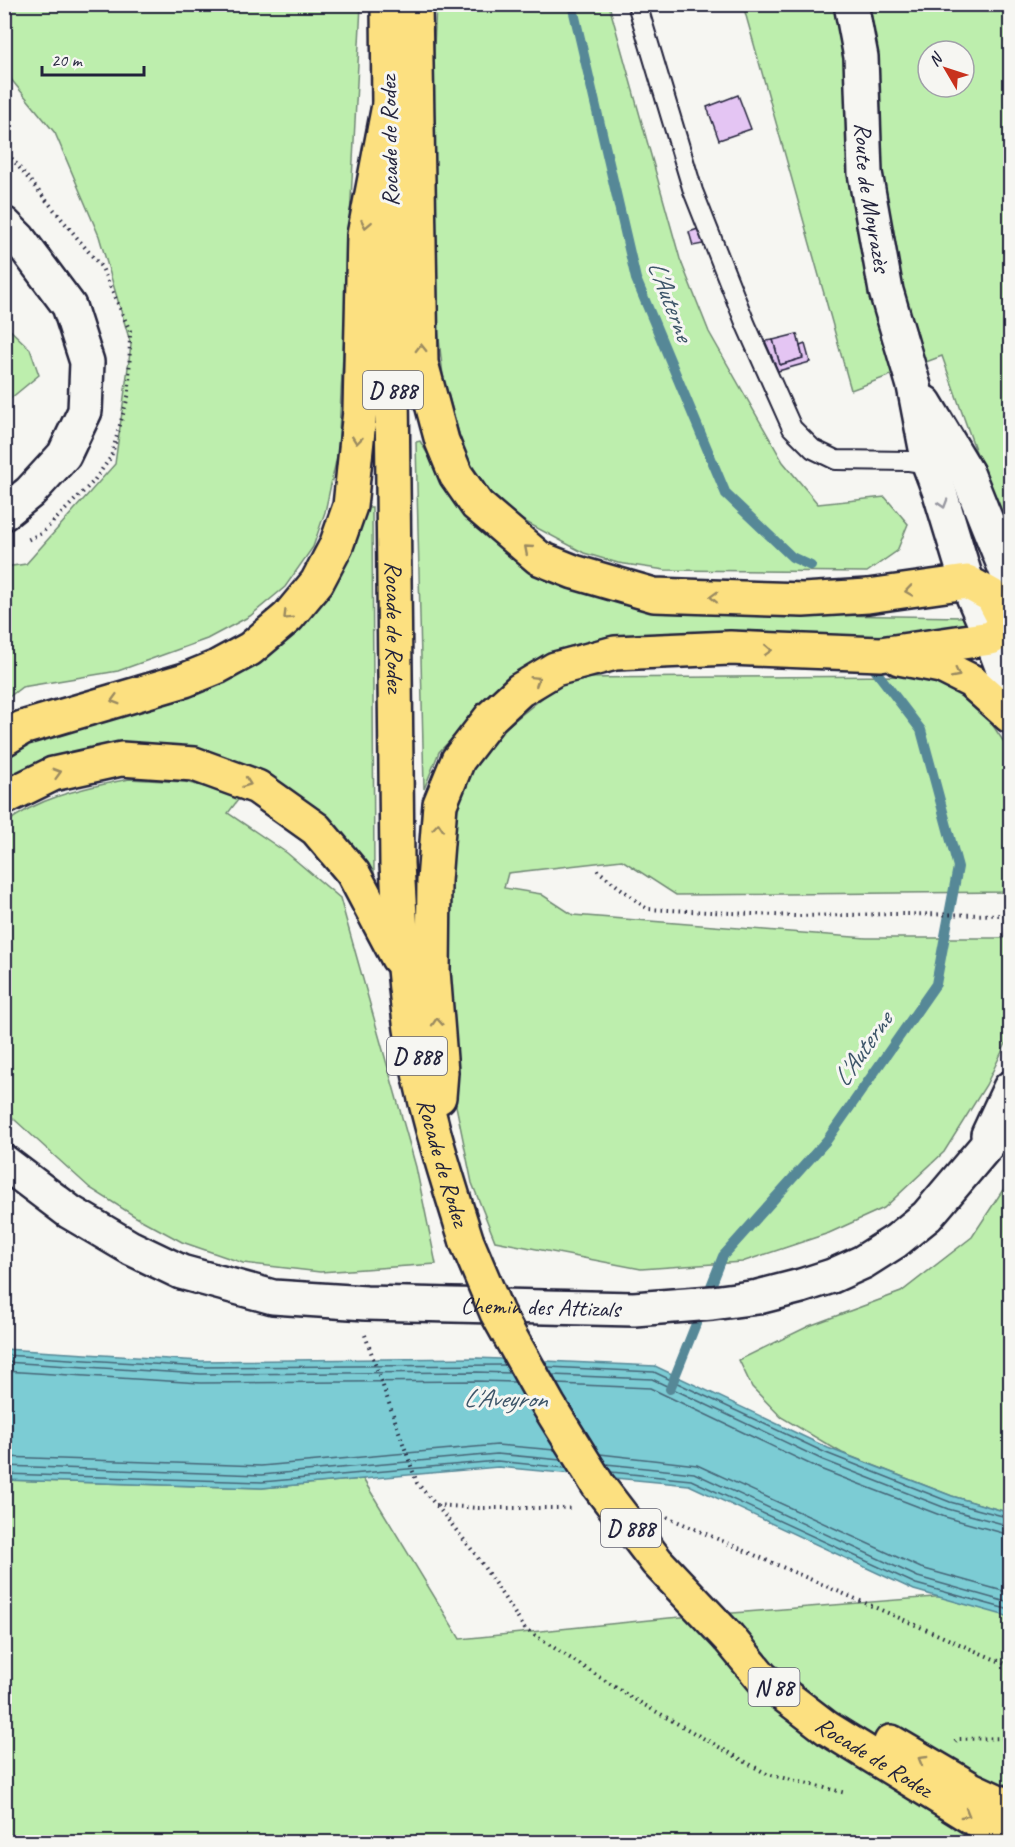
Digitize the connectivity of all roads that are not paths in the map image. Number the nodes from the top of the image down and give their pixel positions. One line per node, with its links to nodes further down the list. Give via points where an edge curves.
1 (388, 4): 5 (main road, Rocade de Rodez / D 888)
2 (415, 4): 11 (main road, one-way to 2, via 868,597 803,600 654,595 539,558 477,505 456,475 442,441 421,363)
3 (637, 4): 8 (lane, via 693,191 792,428 813,449 836,460 909,460)
4 (851, 4): 7 (street, Route de Moyrazès, via 861,57 866,172 886,291)
5 (389, 105): 16 (main road, one-way to 16, via 364,235 360,411 350,507 317,582 288,617 250,649 217,667 22,728); 18 (main road, Rocade de Rodez / D 888, via 397,864)
6 (4, 224): 9 (street, via 69,306 87,362 85,411 64,455)
7 (914, 386): 8 (street, Route de Moyrazès); 10 (street, Route de Moyrazès, via 967,472)
8 (929, 464): 11 (street, Route de Moyrazès, one-way to 11)
9 (4, 513)
10 (1011, 580)
11 (967, 582): 12 (street, Route de Moyrazès)
12 (1005, 630): 13 (main road); 14 (street, Route de Moyrazès)
13 (880, 654): 15 (main road, one-way to 15, via 941,666 970,681); 22 (main road, one-way to 13, via 441,1072 433,971 440,804 458,760 491,717 520,690 555,669 615,653 730,648)
14 (1011, 688)
15 (1011, 716)
16 (4, 739)
17 (4, 798): 18 (main road, one-way to 18, via 53,774 121,759 194,764 257,787 316,829 352,873)
18 (403, 968): 22 (main road, Rocade de Rodez / D 888, via 411,1030)
19 (1011, 1088): 23 (street, Chemin des Attizals)
20 (1011, 1118): 23 (street, Chemin des Attizals)
21 (4, 1136): 25 (street, Chemin des Attizals)
22 (436, 1143): 26 (main road, Rocade de Rodez / D 888, bridge, via 467,1242 497,1313 549,1406 598,1485 657,1562)
23 (978, 1156): 25 (street, Chemin des Attizals, via 927,1216 863,1262 832,1276 758,1297 634,1309 273,1297 181,1272)
24 (4, 1162): 25 (street, Chemin des Attizals)
25 (70, 1212)
26 (729, 1638): 27 (main road, Rocade de Rodez / N 88, via 762,1678)
27 (833, 1720): 28 (main road, Rocade de Rodez, one-way to 27); 29 (main road, Rocade de Rodez, one-way to 29, via 970,1817)
28 (1011, 1807)
29 (1011, 1837)

